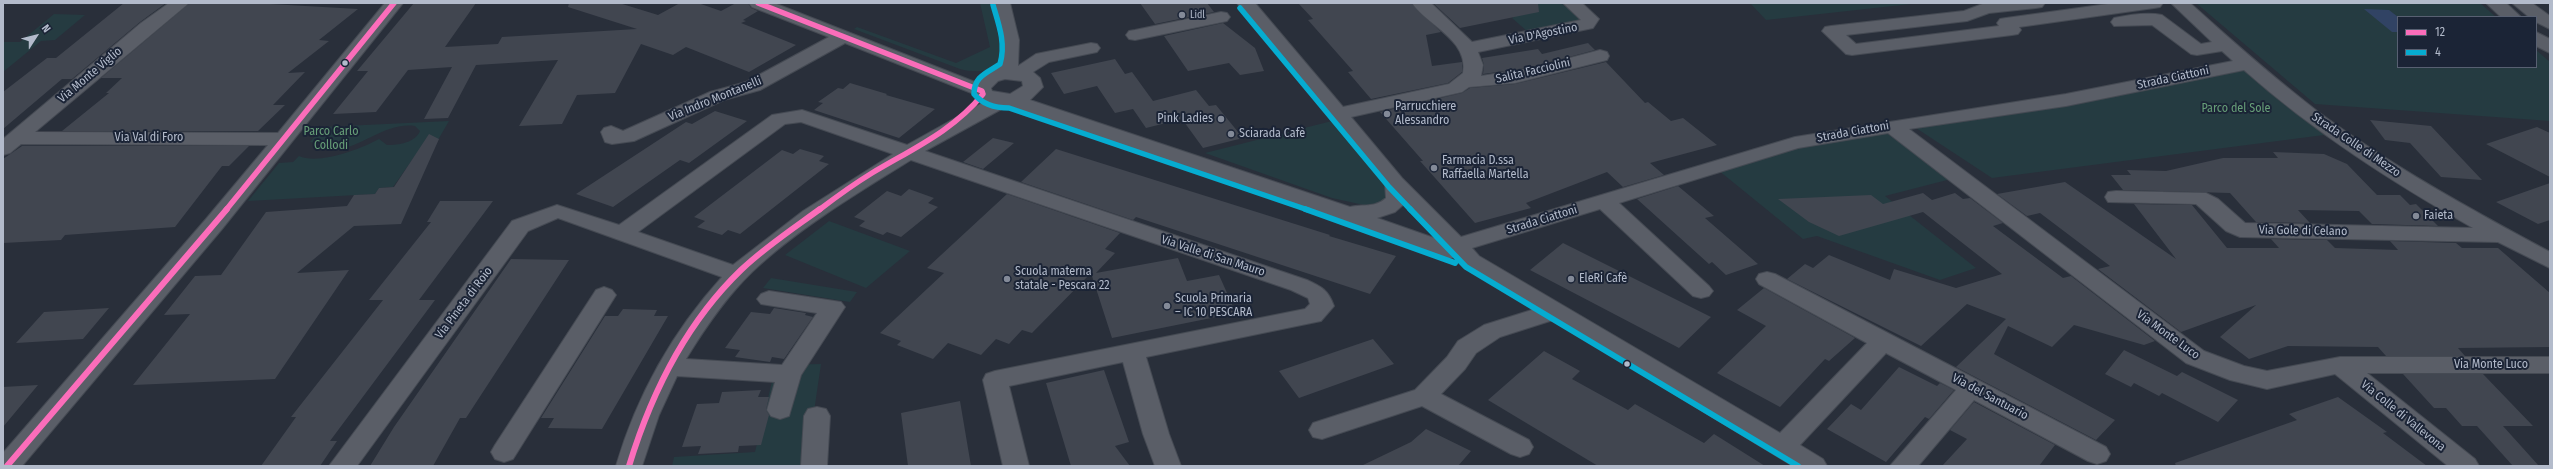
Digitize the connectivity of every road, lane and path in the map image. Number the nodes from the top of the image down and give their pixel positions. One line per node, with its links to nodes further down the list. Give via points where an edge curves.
1 (180, 3): 35 (street, Via Monte Viglio)
2 (394, 3): 36 (street)
3 (758, 3): 13 (street)
4 (1001, 3): 28 (street, via 1011,52 1010,65)
5 (1246, 3): 31 (street)
6 (1421, 3): 24 (street)
7 (1572, 3): 24 (street, Via D'Agostino, via 1590,19 1587,24)
8 (2036, 3): 14 (street)
9 (2154, 3): 18 (street)
10 (2180, 3): 22 (street, Strada Colle di Mezzo)
11 (2495, 3): 15 (street)
12 (2521, 3): 17 (street)
13 (779, 6): 20 (street)
14 (1986, 8): 18 (street); 18 (street, via 1967,16 1831,31 1852,50)
15 (2511, 16)
16 (1221, 17): 19 (street)
17 (2550, 24)
18 (2009, 27): 22 (street, via 2156,19 2197,50)
19 (1135, 35)
20 (843, 37): 28 (street, via 938,73); 34 (street, Via Indro Montanelli, via 753,86 717,96 627,137 612,138)
21 (2537, 38): 25 (street)
22 (2226, 45): 27 (street, Strada Colle di Mezzo)
23 (1092, 48): 28 (street, via 1043,58)
24 (1469, 48): 29 (street, via 1474,70)
25 (2550, 48)
26 (1600, 56): 29 (street, Salita Facciolini, via 1487,81)
27 (2247, 64): 33 (street, Strada Ciattoni, via 2066,100); 43 (street, Strada Colle di Mezzo, via 2358,149)
28 (995, 82): 30 (street, via 992,98); 30 (street, via 1031,78 1033,87 1025,95); 32 (street, via 978,104)
29 (1465, 82): 31 (street, Salita Facciolini, via 1455,88)
30 (1007, 100): 32 (street); 41 (street)
31 (1330, 113): 38 (street)
32 (961, 120): 37 (street)
33 (1892, 126): 40 (street, Strada Ciattoni, via 1795,143); 54 (street, Via Monte Luco, via 2195,357 2239,374 2267,380)
34 (611, 132)
35 (12, 137): 36 (street, Via Val di Foro)
36 (282, 139): 67 (street, via 167,280)
37 (907, 153): 42 (street, via 802,116 779,119); 46 (street, via 822,208); 53 (street, Via Valle di San Mauro, via 1299,284 1318,294 1322,306 1313,315)
38 (1395, 182): 41 (street, via 1397,199 1388,207 1378,212); 44 (street)
39 (2116, 198): 43 (street, Via Gole di Celano, via 2209,200 2232,226 2240,230)
40 (1604, 201): 44 (street, Strada Ciattoni); 48 (street)
41 (1345, 213): 44 (street, via 1434,246)
42 (622, 233): 46 (street, Via Pineta di Roio); 68 (street, Via Pineta di Roio, via 557,211 520,226)
43 (2503, 235): 45 (street, Strada Colle di Mezzo)
44 (1465, 251): 51 (street)
45 (2550, 260)
46 (737, 274): 56 (street, via 700,320)
47 (1767, 278): 52 (street, Via del Santuario)
48 (1701, 291)
49 (604, 295): 65 (street)
50 (769, 299): 57 (street, via 833,307)
51 (1555, 312): 58 (street, via 1512,323 1467,347 1456,363); 64 (street)
52 (1883, 341): 64 (street); 66 (street, Via del Santuario)
53 (1132, 351): 71 (street, Via Valle di San Mauro, via 995,380); 72 (street)
54 (2340, 365): 55 (street, Via Monte Luco); 75 (street, Via Colle di Vallevona)
55 (2550, 365)
56 (670, 367): 57 (street); 69 (street, via 639,432)
57 (789, 374): 60 (street)
58 (1424, 396): 62 (street); 63 (street)
59 (1963, 397): 74 (street)
60 (780, 410)
61 (818, 416): 70 (street)
62 (1322, 430)
63 (1520, 447)
64 (1782, 447): 73 (street)
65 (504, 452)
66 (2097, 454)
67 (7, 466)
68 (342, 466)
69 (629, 466)
70 (814, 466)
71 (1016, 466)
72 (1168, 466)
73 (1814, 466)
74 (1903, 466)
75 (2466, 466)

